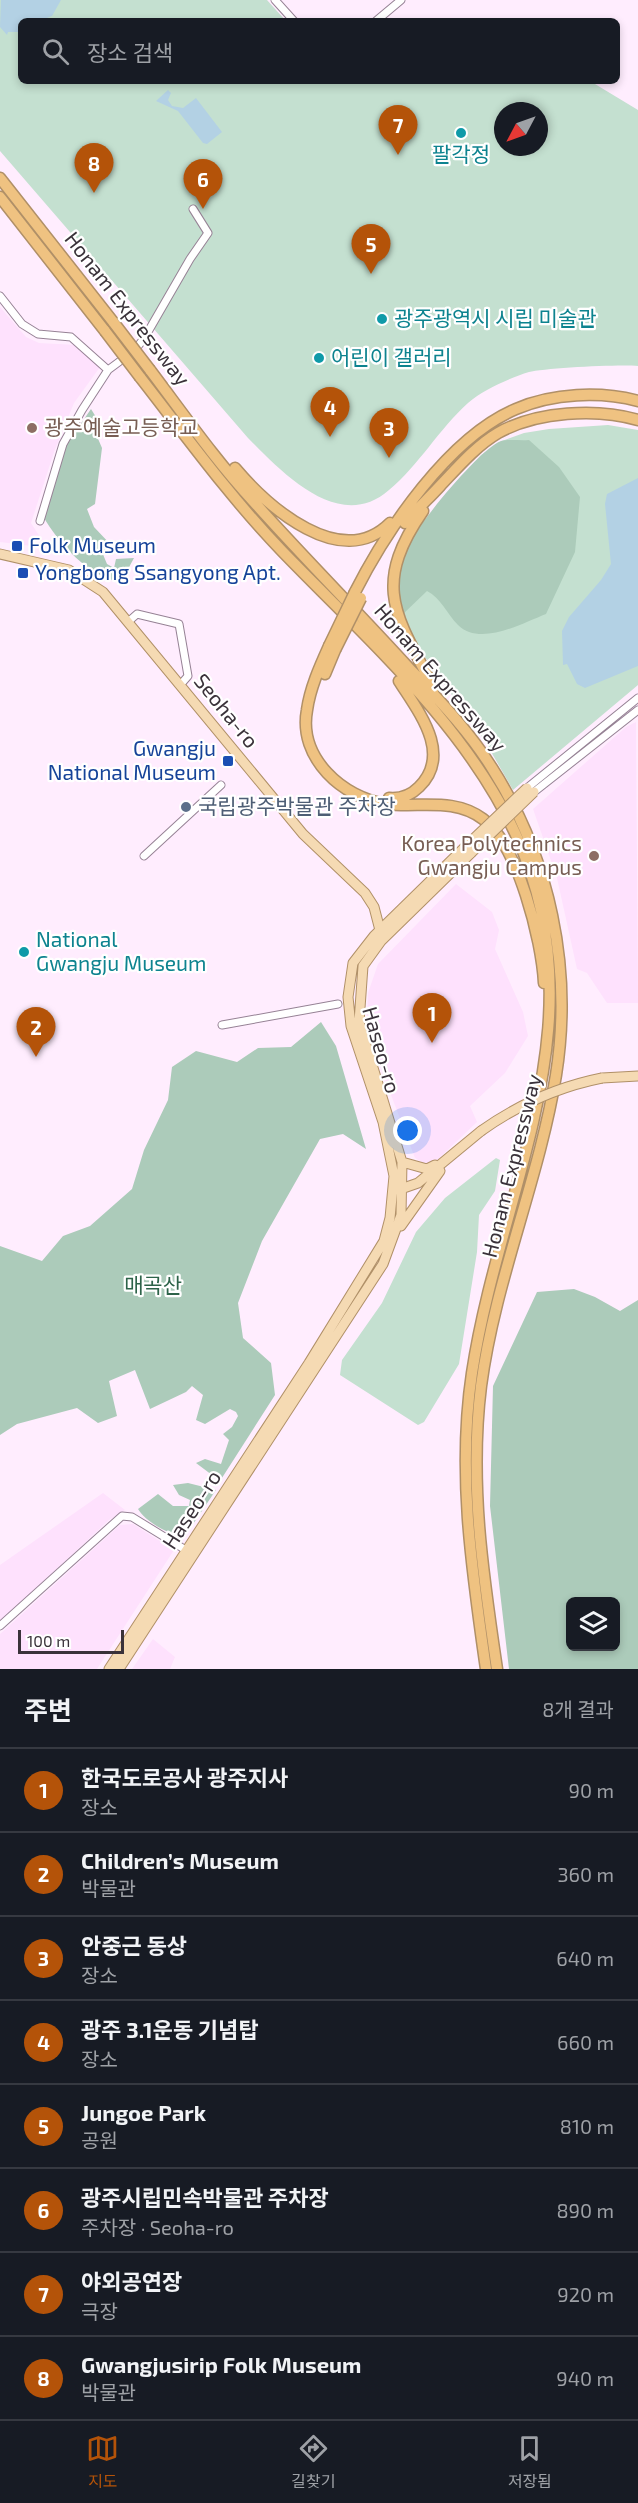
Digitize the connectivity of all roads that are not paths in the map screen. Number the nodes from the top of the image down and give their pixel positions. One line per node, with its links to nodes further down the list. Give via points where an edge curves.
1 (275, 0): 3 (street)
2 (402, 0): 4 (street)
3 (291, 18)
4 (380, 18)
5 (0, 178): 12 (highway, Honam Expressway, bridge)
6 (0, 197): 20 (highway, Honam Expressway, bridge, via 236,500)
7 (193, 208): 9 (street, via 208,233 145,338)
8 (0, 296): 9 (street, via 22,324 38,334 70,337)
9 (108, 370): 15 (street, via 63,444)
10 (638, 401): 14 (highway, via 599,394 518,408 468,441)
11 (638, 420): 13 (highway, via 618,414 583,412 520,424 498,433 480,447)
12 (198, 434): 14 (highway, via 274,509 341,541 362,540 381,532); 23 (highway, Honam Expressway, via 252,500)
13 (440, 487): 17 (highway, via 410,517); 23 (highway, via 403,544 392,579 393,602 401,627)
14 (424, 488): 17 (highway, via 387,536)
15 (40, 521)
16 (0, 554): 18 (main road, Seoha-ro, via 79,574 103,592)
17 (358, 595): 19 (highway, bridge)
18 (128, 622): 21 (main road, Seoha-ro); 21 (street, via 137,614 179,624 188,676)
19 (332, 648): 20 (highway, via 313,716 320,752 328,767 350,786 371,796 393,798 412,793 428,776 434,744); 31 (highway, via 306,711 306,729 318,760 338,784 368,801 448,805 484,819 501,839 531,909 539,939)
20 (387, 660): 31 (highway, Honam Expressway, via 441,718 476,765 516,836 543,924 550,968)
21 (181, 684): 28 (main road, Seoha-ro, via 303,834 365,893 374,907)
22 (638, 698): 26 (street, Haseo-ro)
23 (442, 705): 42 (highway, Honam Expressway, via 492,767 530,841 545,885 562,968 562,1026 556,1076 507,1262 482,1383 477,1436 478,1515)
24 (638, 710): 26 (street, Haseo-ro)
25 (221, 785): 27 (street)
26 (530, 790): 28 (main road, Haseo-ro, bridge)
27 (144, 856)
28 (381, 936): 34 (main road, Haseo-ro, via 363,966 358,1022); 35 (main road, Haseo-ro, via 353,963 348,997 351,1026 392,1158)
29 (338, 1004): 30 (street)
30 (222, 1024)
31 (549, 1031): 41 (highway, Honam Expressway, via 546,1064 527,1150 471,1376 466,1504)
32 (638, 1076): 33 (main road, bridge, via 602,1078 546,1093 507,1113)
33 (448, 1159): 34 (main road, via 427,1169); 35 (main road, via 418,1183); 36 (main road)
34 (402, 1162): 35 (main road, Haseo-ro)
35 (398, 1190): 36 (main road, Haseo-ro, via 401,1215); 37 (main road, Haseo-ro, via 384,1241 372,1262)
36 (396, 1233): 37 (main road, Haseo-ro, via 383,1264)
37 (190, 1553): 38 (street, via 132,1517 122,1516); 39 (main road, Haseo-ro); 40 (main road, Haseo-ro)
38 (0, 1626)
39 (109, 1669)
40 (119, 1669)
41 (486, 1669)
42 (497, 1669)

